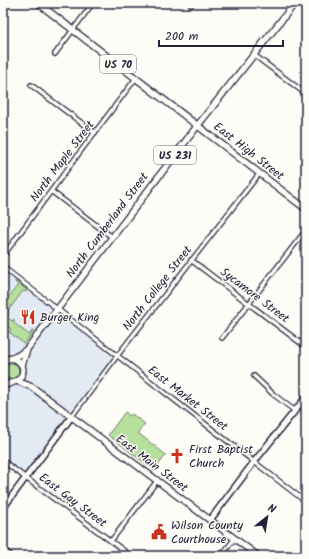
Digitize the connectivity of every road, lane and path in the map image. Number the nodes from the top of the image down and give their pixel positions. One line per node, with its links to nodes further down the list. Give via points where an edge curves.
1 (38, 3): 7 (main road, US 70)
2 (93, 3): 7 (street)
3 (188, 3): 4 (street)
4 (192, 3)
5 (296, 3): 6 (street); 9 (main road, North Cumberland Street / US 231)
6 (306, 10)
7 (73, 30): 8 (street); 10 (main road, US 70)
8 (55, 54)
9 (254, 55): 12 (street); 13 (main road, North Cumberland Street / US 231)
10 (136, 78): 13 (main road, US 70); 14 (street, North Maple Street)
11 (31, 85): 14 (street)
12 (306, 94)
13 (198, 125): 15 (main road, East High Street / US 70); 19 (main road, North Cumberland Street / US 231)
14 (95, 133): 16 (street, North Maple Street)
15 (259, 174): 17 (main road, East High Street / US 70); 21 (street, North College Street)
16 (51, 191): 19 (street); 20 (street, North Maple Street)
17 (306, 209)
18 (306, 230): 23 (street)
19 (112, 237): 24 (main road, North Cumberland Street / US 231)
20 (3, 256)
21 (191, 260): 23 (street, Sycamore Street); 28 (street, North College Street)
22 (3, 267): 24 (street, East Market Street)
23 (249, 303): 25 (street); 26 (street, Sycamore Street)
24 (58, 309): 27 (main road, North Cumberland Street / US 231); 28 (street, East Market Street)
25 (222, 338)
26 (306, 347)
27 (27, 349): 29 (main road, North Cumberland Street / US 231); 31 (main road, North Cumberland Street / US 231)
28 (117, 356): 39 (street, North College Street); 41 (street, East Market Street)
29 (12, 358): 30 (main road, US 231); 31 (main road, via 18,360)
30 (3, 360)
31 (22, 368): 34 (main road, US 231, via 22,376); 36 (main road, East Main Street)
32 (254, 376): 38 (street)
33 (3, 380): 34 (main road, East Main Street)
34 (14, 382): 35 (main road); 36 (main road, East Main Street)
35 (3, 386)
36 (32, 387): 39 (main road, East Main Street)
37 (306, 397): 38 (street)
38 (295, 411): 41 (street)
39 (72, 416): 42 (street); 43 (main road, East Main Street)
40 (3, 461): 42 (street, East Gay Street)
41 (254, 462): 44 (street, East Market Street); 46 (street)
42 (26, 478): 45 (street); 48 (street, East Gay Street)
43 (157, 481): 46 (main road, East Main Street); 48 (street)
44 (306, 502)
45 (3, 508)
46 (210, 520): 47 (main road, East Main Street)
47 (235, 538): 52 (street); 53 (main road, East Main Street)
48 (111, 541): 51 (street, East Gay Street)
49 (3, 550): 50 (street)
50 (12, 556)
51 (131, 556)
52 (221, 556)
53 (258, 556)

